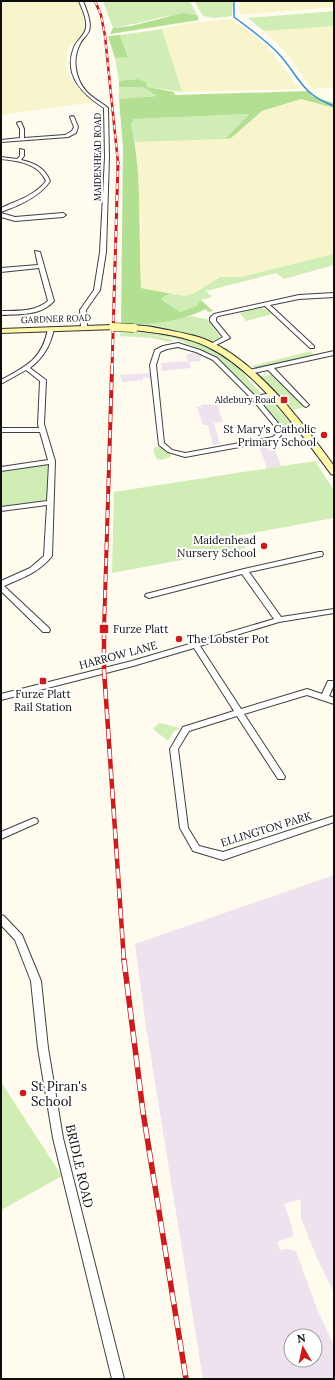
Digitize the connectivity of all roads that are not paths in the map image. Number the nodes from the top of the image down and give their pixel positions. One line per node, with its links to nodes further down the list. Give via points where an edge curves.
1 (81, 1): 18 (street, MAIDENHEAD ROAD, via 88,20 86,32 72,54 74,70 84,91 106,108 107,128 103,252 97,290 83,310)
2 (72, 117): 4 (street, via 76,127 74,132 66,136)
3 (19, 123): 4 (street)
4 (22, 139): 5 (street)
5 (1, 141)
6 (22, 150): 8 (street, via 22,156)
7 (1, 158): 8 (street)
8 (18, 160): 10 (street, via 32,163 47,176 48,181 32,194)
9 (61, 208): 11 (street, via 64,217 15,218)
10 (1, 210)
11 (1, 215)
12 (37, 252): 13 (street)
13 (40, 266): 14 (street); 17 (street, via 51,301 47,306 38,310)
14 (1, 270)
15 (334, 294): 16 (street, via 299,297)
16 (266, 304): 21 (street, via 216,315 213,321 227,338); 22 (street)
17 (1, 314)
18 (84, 327): 19 (main road, GARDNER ROAD); 21 (main road, GARDNER ROAD, bridge, via 164,331)
19 (51, 329): 20 (main road, GARDNER ROAD); 24 (street, via 50,340 43,355)
20 (1, 331)
21 (212, 345): 26 (main road, GARDNER ROAD)
22 (312, 347)
23 (334, 353): 25 (street)
24 (27, 368): 27 (street); 32 (street, via 43,380)
25 (270, 368): 26 (street); 30 (street)
26 (249, 372): 28 (main road, GARDNER ROAD)
27 (1, 382)
28 (270, 394): 29 (street); 35 (main road, GARDNER ROAD)
29 (254, 398): 29 (street, via 215,359 198,350 178,345 165,346 157,351 154,365 161,444 170,451 184,455 275,438 279,434 279,428)
30 (306, 405)
31 (1, 430): 32 (street)
32 (42, 430): 33 (street)
33 (52, 460): 34 (street); 36 (street)
34 (1, 469)
35 (334, 472)
36 (51, 502): 37 (street); 40 (street, via 48,556 37,567)
37 (1, 509)
38 (319, 554): 39 (street)
39 (244, 571): 41 (street); 43 (street)
40 (1, 586): 44 (street)
41 (149, 596)
42 (334, 611): 43 (street, HARROW LANE)
43 (279, 620): 45 (street, HARROW LANE)
44 (46, 630)
45 (195, 644): 47 (street, HARROW LANE); 50 (street)
46 (331, 683): 48 (street)
47 (1, 697)
48 (324, 698): 49 (street, ELLINGTON PARK); 50 (street, ELLINGTON PARK, via 307,692)
49 (334, 701)
50 (240, 712): 51 (street); 52 (street, ELLINGTON PARK, via 186,729 174,749 184,828 196,849 223,856)
51 (281, 777)
52 (334, 819)
53 (34, 821): 54 (street)
54 (1, 836)
55 (1, 919): 56 (street, BRIDLE ROAD, via 19,938 36,981 43,1048 58,1138)
56 (118, 1379)

